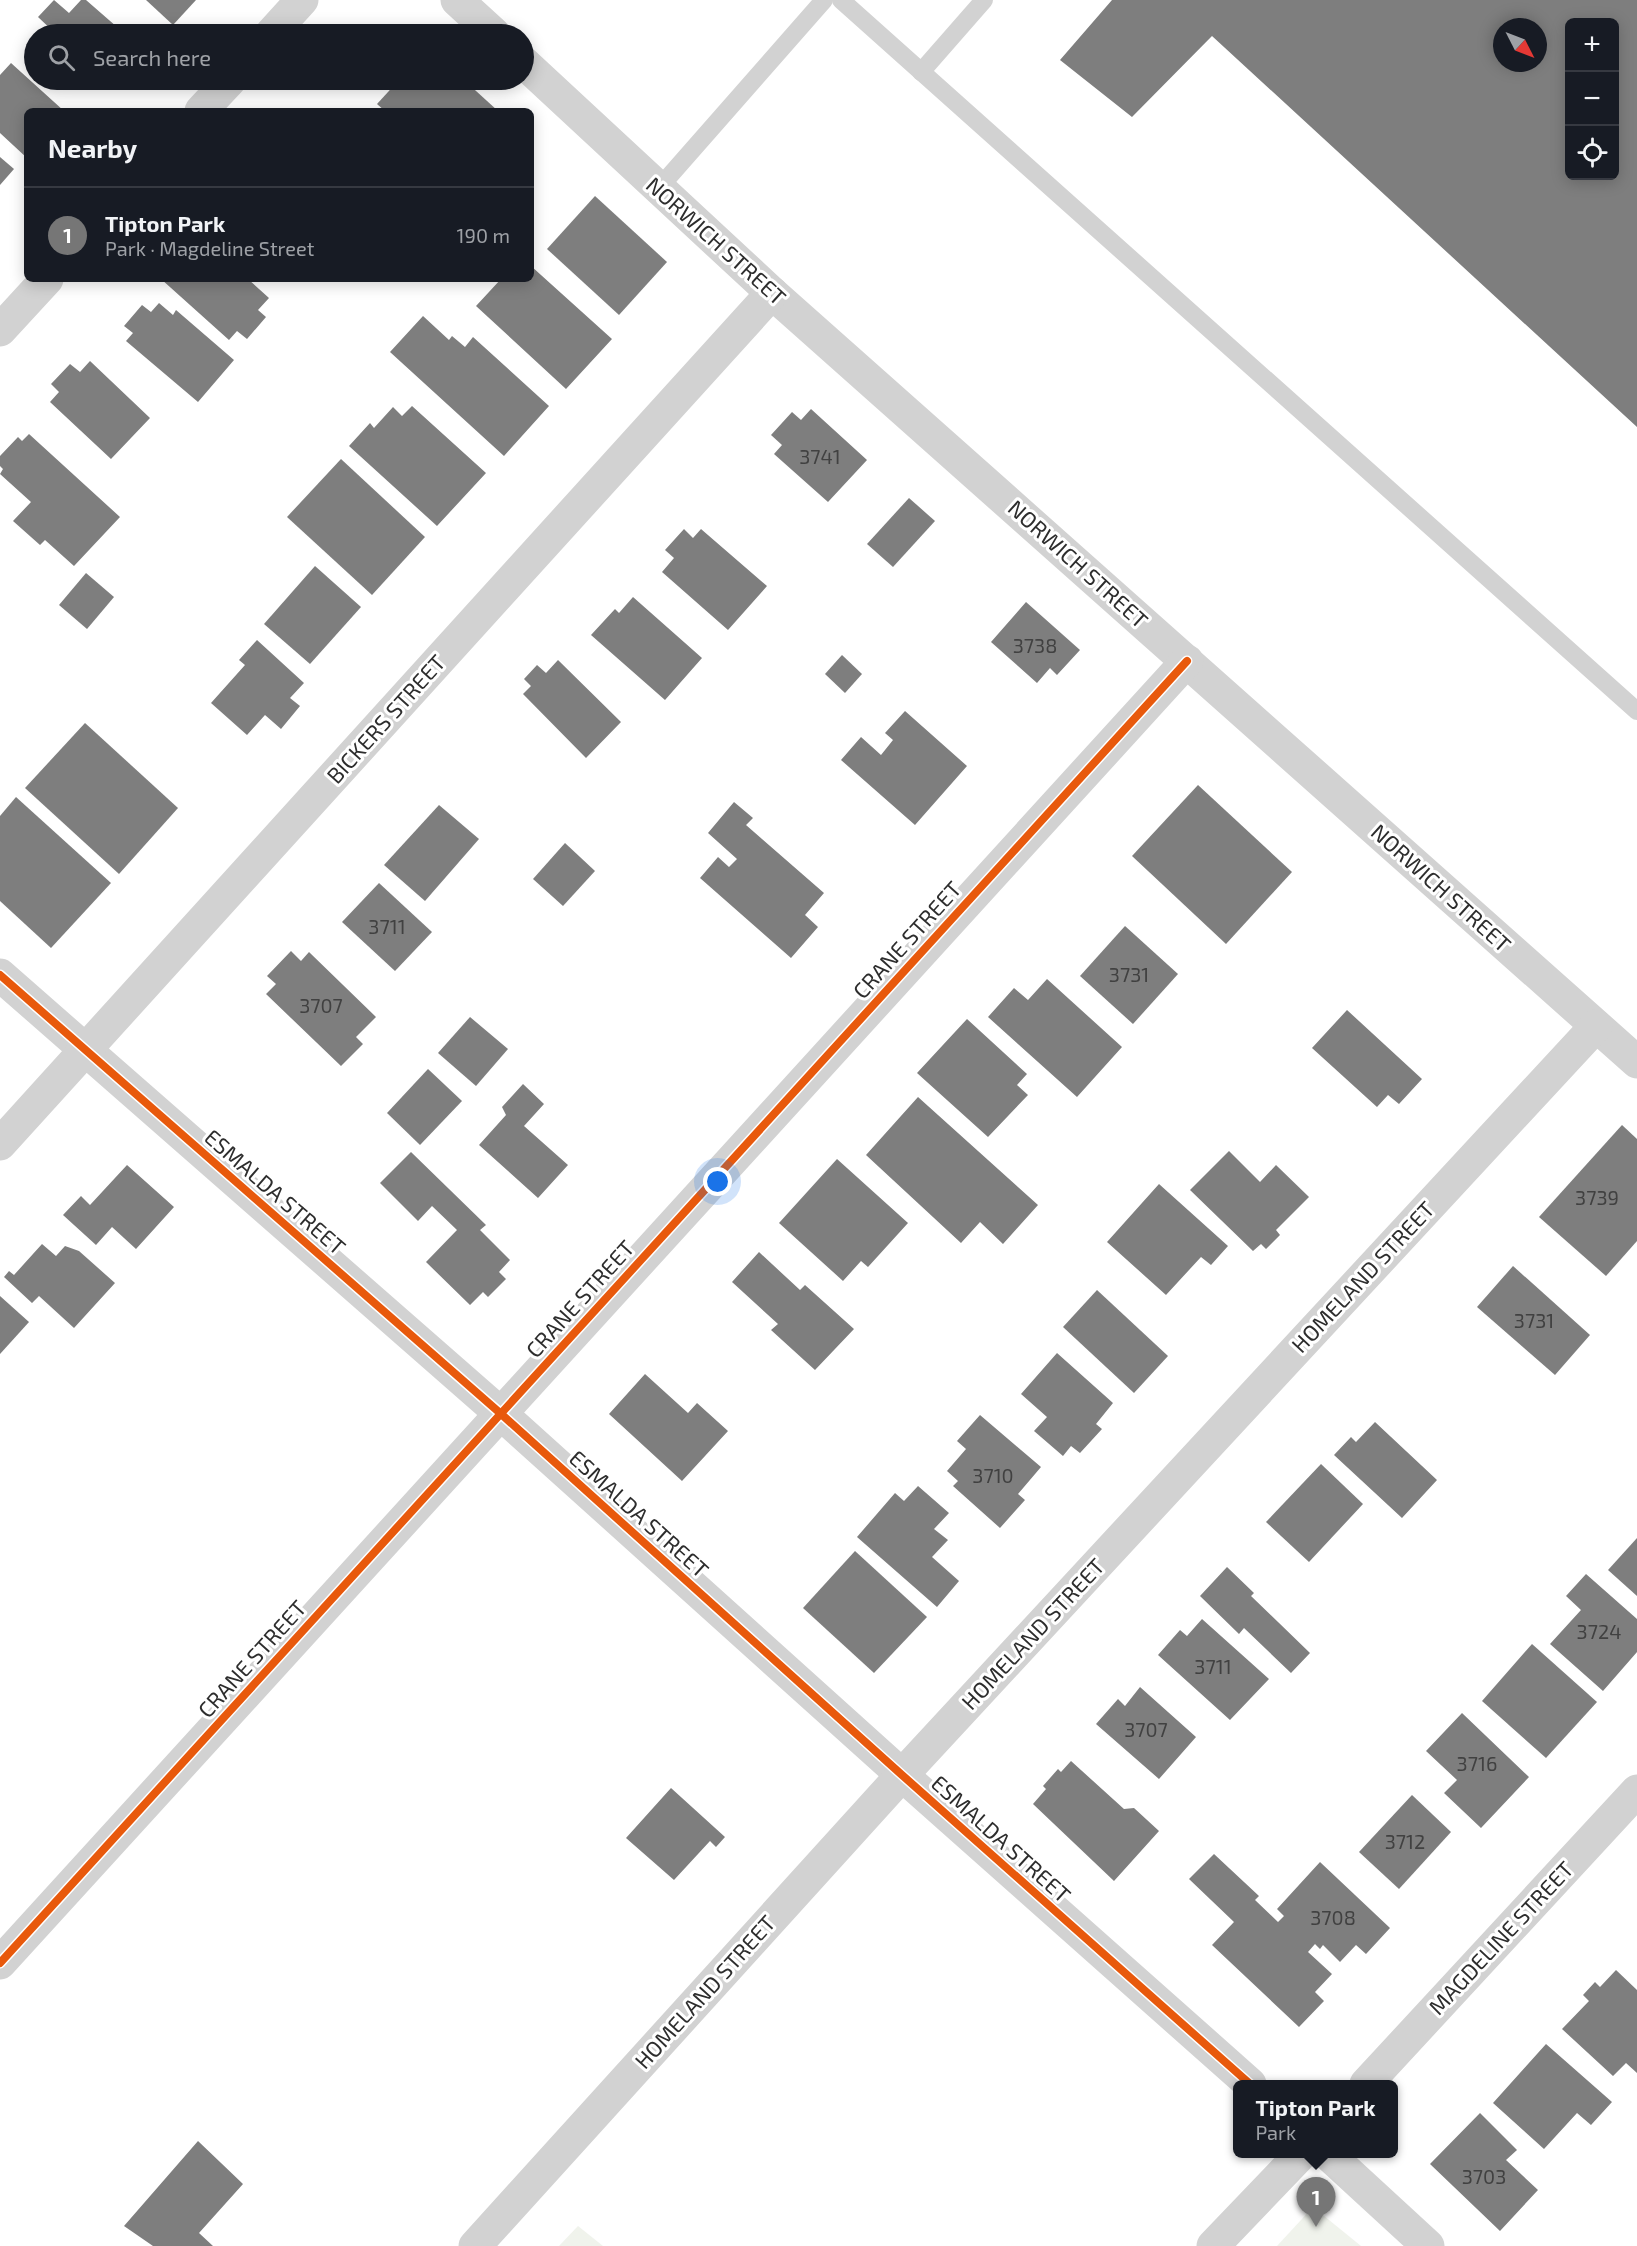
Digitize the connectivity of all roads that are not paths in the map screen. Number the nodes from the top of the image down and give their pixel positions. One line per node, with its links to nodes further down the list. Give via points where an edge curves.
1 (302, 0): 6 (street)
2 (457, 0): 7 (street)
3 (824, 0): 12 (lane)
4 (841, 0): 9 (lane)
5 (984, 0): 9 (lane)
6 (280, 24)
7 (483, 24)
8 (534, 72): 12 (street, NORWICH STREET)
9 (921, 72): 17 (lane)
10 (221, 90): 11 (street)
11 (204, 108)
12 (658, 189): 14 (street, NORWICH STREET)
13 (43, 282): 15 (street)
14 (772, 293): 16 (street, NORWICH STREET); 20 (street, BICKERS STREET)
15 (0, 330)
16 (1187, 661): 19 (street, NORWICH STREET); 23 (street, CRANE STREET)
17 (1637, 711)
18 (0, 975): 20 (street, ESMALDA STREET)
19 (1596, 1026): 21 (street, NORWICH STREET); 24 (street, HOMELAND STREET)
20 (86, 1051): 22 (street, BICKERS STREET); 23 (street, ESMALDA STREET)
21 (1637, 1062)
22 (0, 1144)
23 (500, 1413): 24 (street, ESMALDA STREET); 26 (street, CRANE STREET)
24 (902, 1775): 27 (street, ESMALDA STREET); 31 (street, HOMELAND STREET)
25 (1637, 1791): 28 (street, MAGDELINE STREET)
26 (0, 1964)
27 (1245, 2080)
28 (1371, 2080)
29 (1297, 2158): 32 (street)
30 (1332, 2158): 33 (street)
31 (475, 2246)
32 (1213, 2246)
33 (1428, 2246)

